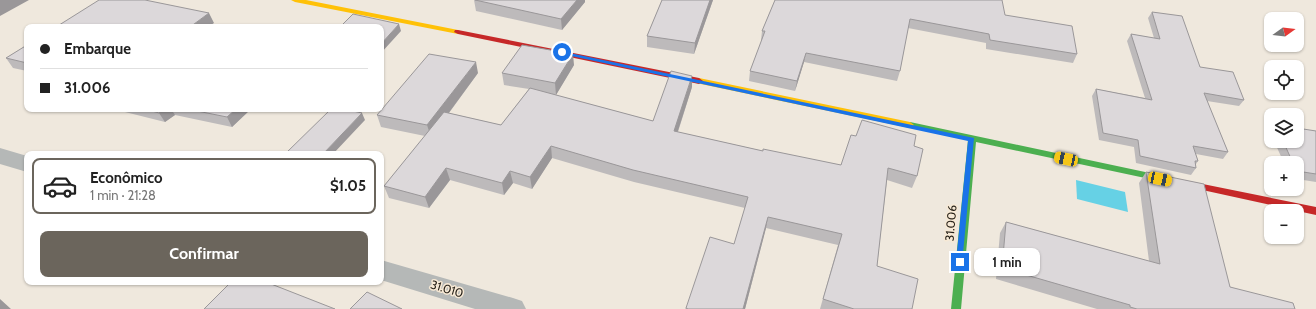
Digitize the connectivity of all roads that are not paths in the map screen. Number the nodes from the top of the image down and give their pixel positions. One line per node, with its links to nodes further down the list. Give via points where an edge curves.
1 (295, 0): 2 (street, via 562,52)
2 (972, 140): 5 (street); 8 (street, 31.006)
3 (0, 156): 4 (street)
4 (24, 163)
5 (1316, 211)
6 (384, 271): 7 (street, 31.010)
7 (512, 309)
8 (956, 309)

